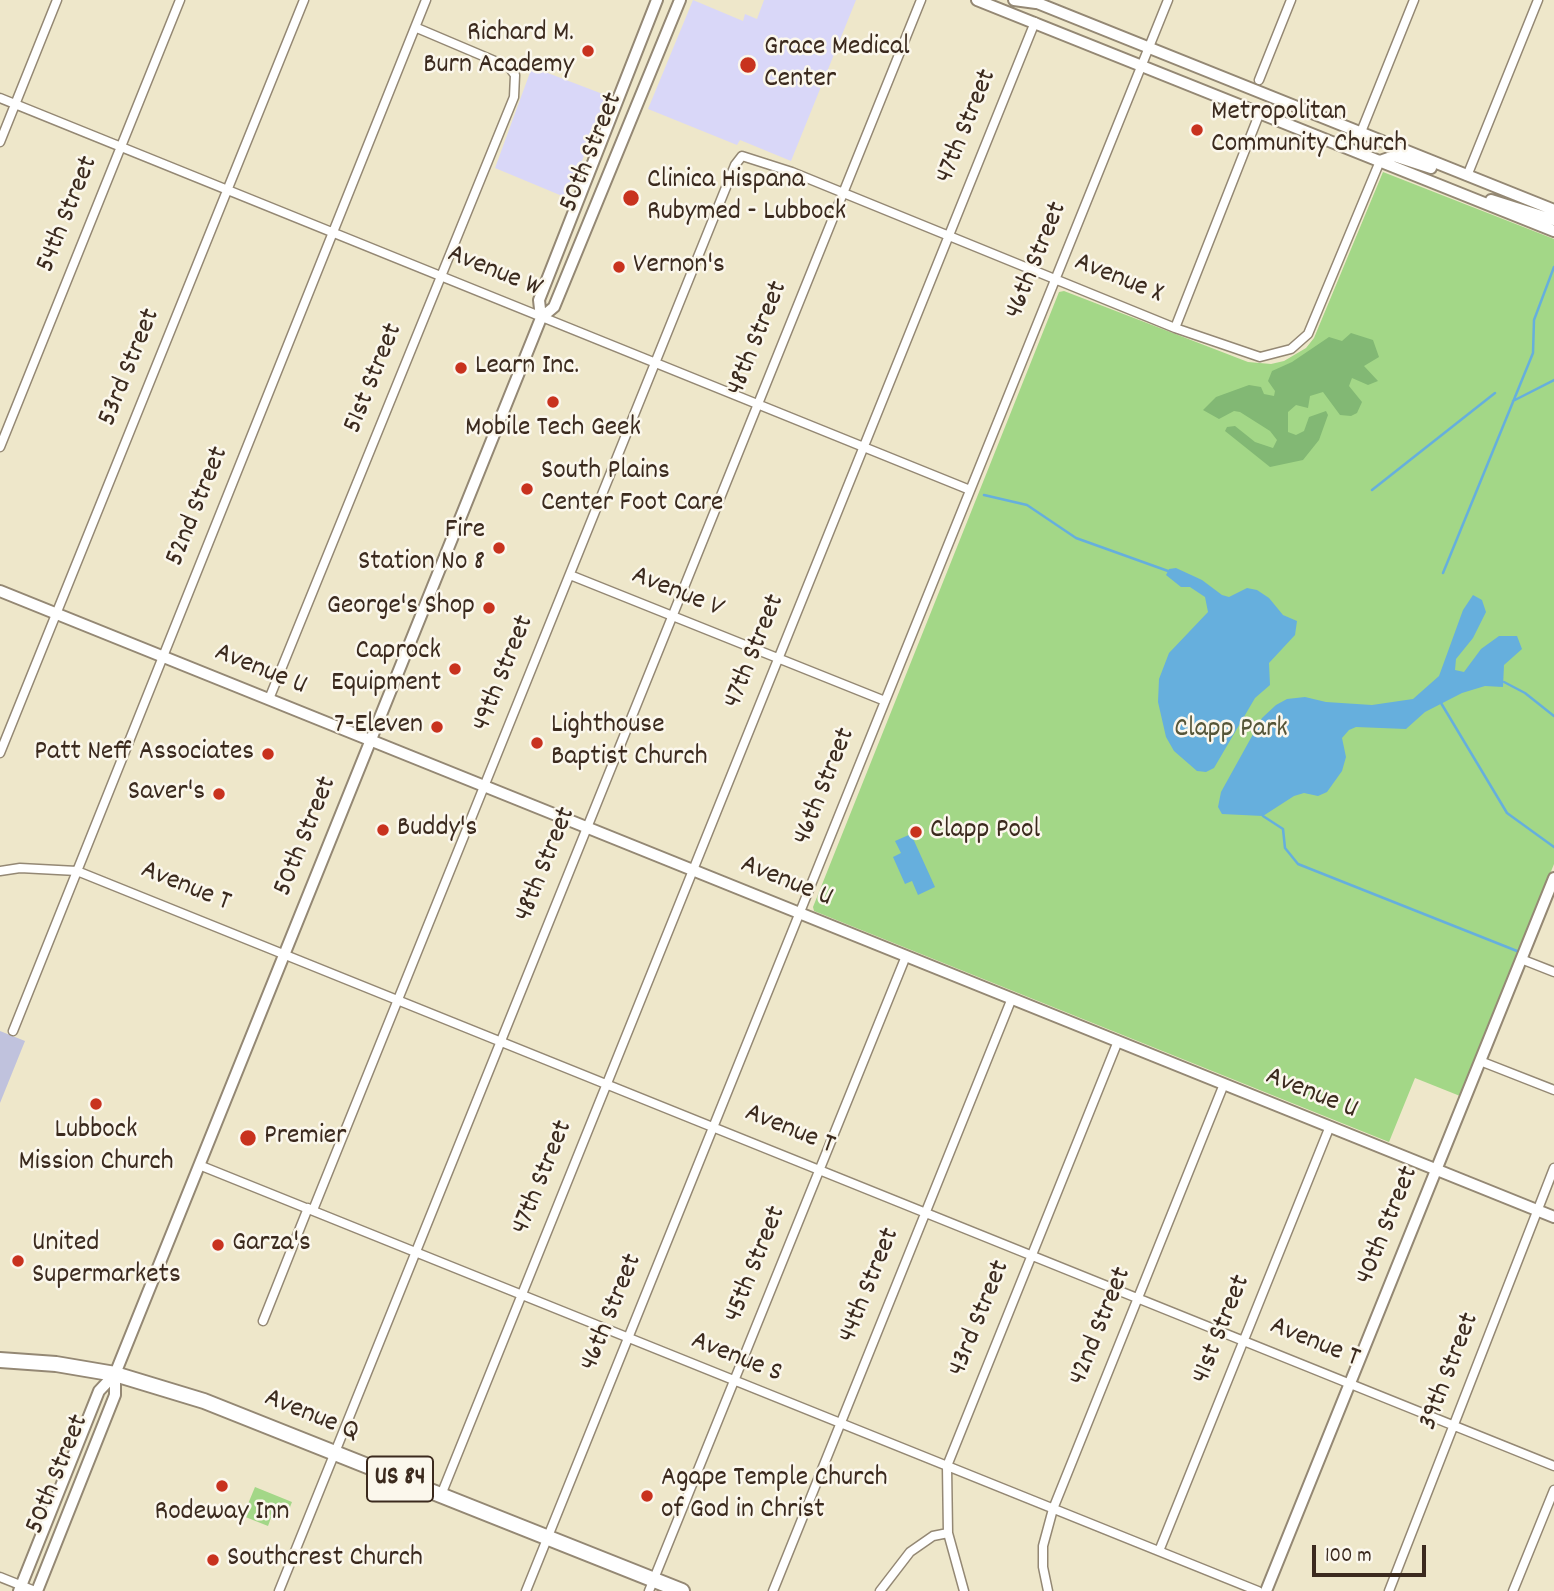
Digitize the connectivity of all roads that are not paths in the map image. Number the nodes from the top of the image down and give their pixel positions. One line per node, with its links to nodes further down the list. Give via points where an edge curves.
1 (57, 0): 22 (street)
2 (180, 0): 26 (street, 54th Street)
3 (304, 0): 30 (street, 53rd Street)
4 (426, 0): 17 (street, 52nd Street)
5 (657, 0): 40 (main road, 50th Street, via 539,300)
6 (680, 0): 40 (main road, 50th Street, via 554,307)
7 (920, 0): 31 (street, 48th Street)
8 (977, 0): 16 (main road)
9 (1014, 0): 15 (main road)
10 (1030, 0): 15 (main road)
11 (1167, 0): 18 (street, 46th Street)
12 (1291, 0): 20 (street)
13 (1414, 0): 24 (street)
14 (1538, 0): 29 (street)
15 (1043, 2): 18 (main road)
16 (1035, 22): 19 (main road); 37 (street, 47th Street)
17 (417, 28): 36 (street, 52nd Street); 38 (street, 51st Street, via 509,67 515,75 514,97)
18 (1149, 47): 19 (street, 46th Street); 24 (main road)
19 (1142, 65): 23 (main road); 39 (street, 46th Street)
20 (1259, 80)
21 (0, 98): 22 (street, Avenue W)
22 (15, 104): 25 (street); 26 (street, Avenue W)
23 (1260, 112): 28 (main road); 41 (street)
24 (1361, 132): 29 (main road)
25 (0, 142)
26 (120, 147): 30 (street, Avenue W); 44 (street, 54th Street)
27 (742, 156): 31 (street, Avenue X); 42 (street, 49th Street)
28 (1380, 161): 29 (main road, via 1394,156); 32 (main road); 41 (street, Avenue X, via 1314,323 1291,349 1269,356 1250,355)
29 (1467, 176): 33 (main road)
30 (227, 190): 36 (street, Avenue W); 49 (street, 53rd Street)
31 (843, 193): 37 (street, Avenue X); 43 (street, 48th Street)
32 (1461, 193): 34 (main road); 35 (main road)
33 (1554, 210)
34 (1554, 220)
35 (1554, 231)
36 (334, 233): 38 (street, Avenue W); 51 (street, 52nd Street)
37 (949, 236): 39 (street, Avenue X); 45 (street, 47th Street)
38 (441, 276): 40 (street, Avenue W); 53 (street, 51st Street)
39 (1055, 279): 41 (street, Avenue X); 46 (street, 46th Street)
40 (541, 317): 42 (street, Avenue W); 55 (main road, 50th Street)
41 (1175, 328)
42 (655, 364): 43 (street, Avenue W); 47 (street, 49th Street)
43 (757, 405): 45 (street, Avenue W); 50 (street, 48th Street)
44 (0, 447)
45 (864, 447): 46 (street, Avenue W); 52 (street, 47th Street)
46 (970, 489): 54 (street, 46th Street)
47 (570, 575): 50 (street, Avenue V); 57 (street, 49th Street)
48 (0, 591): 49 (main road, Avenue U)
49 (57, 613): 51 (main road, Avenue U); 56 (street, 53rd Street)
50 (672, 616): 52 (street, Avenue V); 58 (street, 48th Street)
51 (163, 656): 53 (main road, Avenue U); 61 (street, 52nd Street)
52 (778, 659): 54 (street, Avenue V); 59 (street, 47th Street)
53 (269, 699): 55 (main road, Avenue U)
54 (885, 701): 63 (street, 46th Street)
55 (371, 740): 57 (main road, Avenue U); 64 (main road, 50th Street)
56 (0, 753)
57 (484, 786): 58 (main road, Avenue U); 69 (street, 49th Street)
58 (587, 827): 59 (main road, Avenue U); 71 (street, 48th Street)
59 (693, 870): 63 (main road, Avenue U); 74 (street, 47th Street)
60 (0, 871): 61 (street, Avenue T)
61 (77, 871): 64 (street, Avenue T); 70 (street, 52nd Street)
62 (1554, 878): 66 (main road, 40th Street)
63 (799, 913): 65 (main road, Avenue U); 77 (street, 46th Street)
64 (285, 953): 69 (street, Avenue T); 79 (main road, 50th Street)
65 (906, 956): 68 (main road, Avenue U); 81 (street, 45th Street)
66 (1521, 959): 67 (street); 73 (main road, 40th Street)
67 (1554, 972)
68 (1012, 998): 72 (main road, Avenue U); 85 (street, 44th Street)
69 (398, 999): 71 (street, Avenue T); 83 (street, 49th Street)
70 (13, 1031)
71 (501, 1040): 74 (street, Avenue T); 87 (street, 48th Street)
72 (1118, 1041): 75 (main road, Avenue U); 88 (street, 43rd Street)
73 (1480, 1061): 76 (street); 82 (main road, 40th Street)
74 (607, 1083): 77 (street, Avenue T); 89 (street, 47th Street)
75 (1224, 1084): 78 (main road, Avenue U); 90 (street, 42nd Street)
76 (1554, 1090)
77 (714, 1125): 81 (street, Avenue T); 92 (street, 46th Street)
78 (1330, 1126): 82 (main road, Avenue U); 93 (street, 41st Street)
79 (199, 1165): 83 (street, Avenue S); 95 (main road, 50th Street)
80 (1554, 1168): 84 (street, 39th Street)
81 (820, 1169): 85 (street, Avenue T); 96 (street, 45th Street)
82 (1436, 1169): 84 (main road, Avenue U); 97 (main road, 40th Street)
83 (311, 1209): 87 (street, Avenue S); 91 (street, 49th Street)
84 (1537, 1210): 86 (main road, Avenue U); 99 (street, 39th Street)
85 (926, 1212): 88 (street, Avenue T); 98 (street, 44th Street)
86 (1554, 1217)
87 (415, 1253): 89 (street, Avenue S); 100 (street, 48th Street)
88 (1032, 1255): 90 (street, Avenue T); 101 (street, 43rd Street)
89 (522, 1295): 92 (street, Avenue S); 104 (street, 47th Street)
90 (1138, 1297): 93 (street, Avenue T); 105 (street, 42nd Street)
91 (263, 1321)
92 (628, 1339): 96 (street, Avenue S); 107 (street, 46th Street)
93 (1244, 1340): 97 (street, Avenue T); 108 (street, 41st Street)
94 (0, 1360): 95 (highway, US 84)
95 (115, 1374): 100 (highway, Avenue Q / US 84, via 204,1401); 111 (main road, 50th Street, via 99,1391); 112 (main road, 50th Street, via 115,1395)
96 (733, 1382): 98 (street, Avenue S); 110 (street, 45th Street)
97 (1350, 1383): 99 (street, Avenue T); 121 (main road, 40th Street)
98 (840, 1425): 101 (street, Avenue S); 116 (street, 44th Street)
99 (1455, 1425): 102 (street, Avenue T); 122 (street, 39th Street)
100 (335, 1453): 104 (highway, Avenue Q / US 84); 113 (street, 48th Street)
101 (947, 1466): 105 (street, Avenue S); 106 (street, 43rd Street)
102 (1554, 1466)
103 (1554, 1490): 123 (street)
104 (441, 1495): 107 (highway, Avenue Q / US 84)
105 (1053, 1509): 108 (street, Avenue S); 119 (street, 42nd Street, via 1043,1546)
106 (948, 1533): 117 (street, via 933,1536 910,1552); 118 (street, 43rd Street)
107 (547, 1537): 110 (highway, Avenue Q / US 84); 114 (street, 46th Street)
108 (1159, 1551): 120 (street, Avenue S)
109 (0, 1577): 111 (street)
110 (652, 1585): 115 (highway, Avenue Q / US 84)
111 (20, 1588): 112 (street)
112 (36, 1591)
113 (279, 1591)
114 (526, 1591)
115 (682, 1591)
116 (773, 1591)
117 (880, 1591)
118 (964, 1591)
119 (1048, 1591)
120 (1258, 1591)
121 (1266, 1591)
122 (1389, 1591)
123 (1513, 1591)

